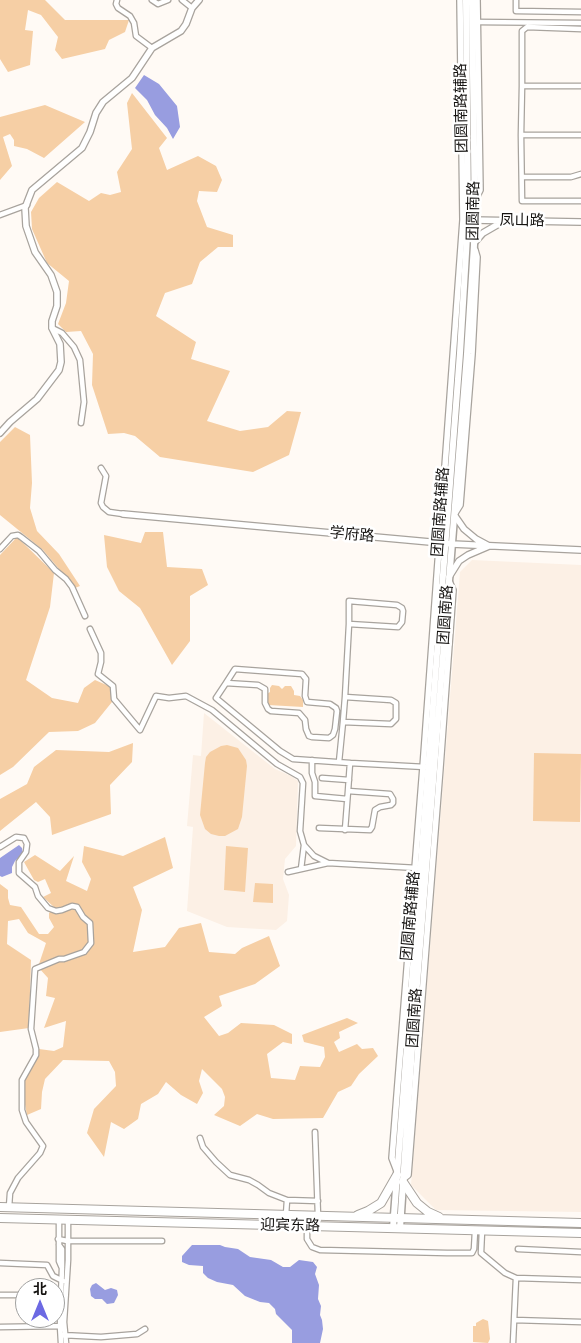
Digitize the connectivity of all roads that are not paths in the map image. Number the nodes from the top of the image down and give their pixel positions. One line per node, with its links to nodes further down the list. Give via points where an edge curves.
1 (117, 0): 16 (street, via 118,8 134,23 136,36)
2 (152, 0): 3 (street, via 158,4)
3 (168, 0)
4 (182, 0): 11 (street)
5 (199, 0): 11 (street)
6 (460, 0): 26 (street, 团圆南路辅路)
7 (466, 0): 26 (main road, 团圆南路)
8 (472, 0): 13 (main road, 团圆南路)
9 (477, 0): 13 (street)
10 (516, 0): 12 (street, via 516,12)
11 (192, 8): 16 (street, via 181,31)
12 (581, 12)
13 (475, 22): 14 (street); 26 (main road, 团圆南路, via 475,202)
14 (581, 23)
15 (581, 29): 17 (street, via 526,27 522,31)
16 (152, 48): 24 (street, via 132,78 103,102 82,148 32,190)
17 (522, 86): 18 (street); 19 (street)
18 (581, 86)
19 (521, 135): 20 (street); 22 (street)
20 (581, 135)
21 (581, 174): 22 (street)
22 (522, 178): 23 (street, via 522,201)
23 (581, 201)
24 (26, 205): 25 (street); 30 (street, via 26,226 35,252 51,274 57,292)
25 (0, 215)
26 (468, 220): 27 (street, 凤山路); 29 (main road, 团圆南路); 36 (main road, 团圆南路)
27 (502, 221): 28 (street, 凤山路); 29 (street, via 483,233)
28 (581, 222)
29 (474, 244): 35 (main road, 团圆南路)
30 (52, 328): 31 (street, via 74,347 80,360 84,402); 32 (street, via 60,344 59,370 37,399)
31 (82, 423)
32 (0, 433)
33 (102, 468): 34 (street, via 106,476 103,508)
34 (123, 514): 36 (street, 学府路)
35 (455, 514): 36 (main road, 团圆南路); 37 (street, via 464,530)
36 (446, 543): 37 (street, 学府路); 40 (main road, 团圆南路); 50 (main road, 团圆南路)
37 (489, 546): 39 (street, 学府路); 40 (street, via 459,561)
38 (0, 549): 41 (street, via 12,536 18,535 39,551 72,587)
39 (581, 550)
40 (449, 579): 65 (main road, 团圆南路)
41 (85, 616)
42 (349, 624): 42 (street, via 398,628 403,611 397,605 349,601); 45 (street)
43 (90, 629): 57 (street, via 101,653 98,674 113,686 114,699 140,730 156,696 186,696 212,710 277,764 300,777 303,783 300,831)
44 (226, 683): 44 (street, via 262,686 268,709 299,713 312,738 329,738 333,734 336,708 330,704 307,702 306,679 302,674 235,669); 47 (street, via 216,698 292,759)
45 (344, 697): 46 (street); 46 (street, via 394,701 397,706 396,719 391,724)
46 (343, 722): 48 (street)
47 (312, 760): 48 (street); 54 (street, via 315,796)
48 (339, 762): 49 (street)
49 (350, 763): 50 (street); 52 (street)
50 (426, 767): 60 (main road, 团圆南路)
51 (322, 778): 52 (street)
52 (349, 780): 53 (street)
53 (348, 791): 54 (street); 56 (street, via 390,794 393,799 391,805 374,810 370,830)
54 (347, 799): 56 (street)
55 (319, 828): 56 (street)
56 (345, 830)
57 (304, 845): 59 (street, via 314,856); 61 (street)
58 (0, 847): 69 (street, via 16,837 24,838 26,852 19,862 19,873 35,887 48,908 56,911 77,907 90,923 91,943 84,952 59,958 35,969 31,1029 36,1055 22,1080 22,1110 26,1122 43,1146 14,1185)
59 (328, 863): 60 (street); 61 (street)
60 (418, 868): 65 (main road, 团圆南路)
61 (301, 869): 62 (street)
62 (288, 872)
63 (315, 1132): 67 (street)
64 (200, 1138): 66 (street, via 203,1147 230,1175 249,1180)
65 (400, 1177): 72 (highway, via 381,1203); 74 (main road, 团圆南路); 76 (highway, via 417,1203)
66 (287, 1200): 67 (street); 70 (street)
67 (318, 1201): 71 (street)
68 (0, 1207): 69 (highway, 迎宾东路)
69 (9, 1208): 70 (highway, 迎宾东路)
70 (286, 1215): 71 (highway, 迎宾东路)
71 (318, 1216): 72 (highway, 迎宾东路)
72 (353, 1217): 74 (highway, 迎宾东路)
73 (0, 1218): 75 (highway, 迎宾东路)
74 (397, 1218): 76 (highway, 迎宾东路); 80 (main road, 团圆南路)
75 (59, 1219): 77 (highway, 迎宾东路); 85 (street)
76 (443, 1219): 78 (highway, 迎宾东路)
77 (68, 1220): 79 (highway, 迎宾东路); 83 (street)
78 (581, 1223)
79 (307, 1226): 80 (highway, 迎宾东路); 81 (street, via 307,1239 312,1247 320,1250 453,1254 472,1253)
80 (397, 1228): 81 (highway, 迎宾东路)
81 (478, 1231): 82 (highway, 迎宾东路); 92 (street, via 481,1253)
82 (581, 1233)
83 (68, 1241): 84 (street); 85 (street); 91 (street)
84 (162, 1241)
85 (58, 1242): 90 (street, via 62,1249)
86 (518, 1249): 87 (street)
87 (581, 1252)
88 (0, 1263): 89 (street, via 47,1265)
89 (57, 1278)
90 (64, 1278)
91 (65, 1278)
92 (516, 1278): 93 (street); 96 (street)
93 (581, 1280)
94 (0, 1295): 95 (street)
95 (15, 1295)
96 (514, 1320): 97 (street); 105 (street)
97 (581, 1322)
98 (0, 1327): 99 (street)
99 (15, 1327)
100 (62, 1328): 102 (street)
101 (145, 1329): 102 (street, via 137,1334 101,1337)
102 (62, 1335): 103 (street); 104 (street)
103 (61, 1343)
104 (66, 1343)
105 (513, 1343)

